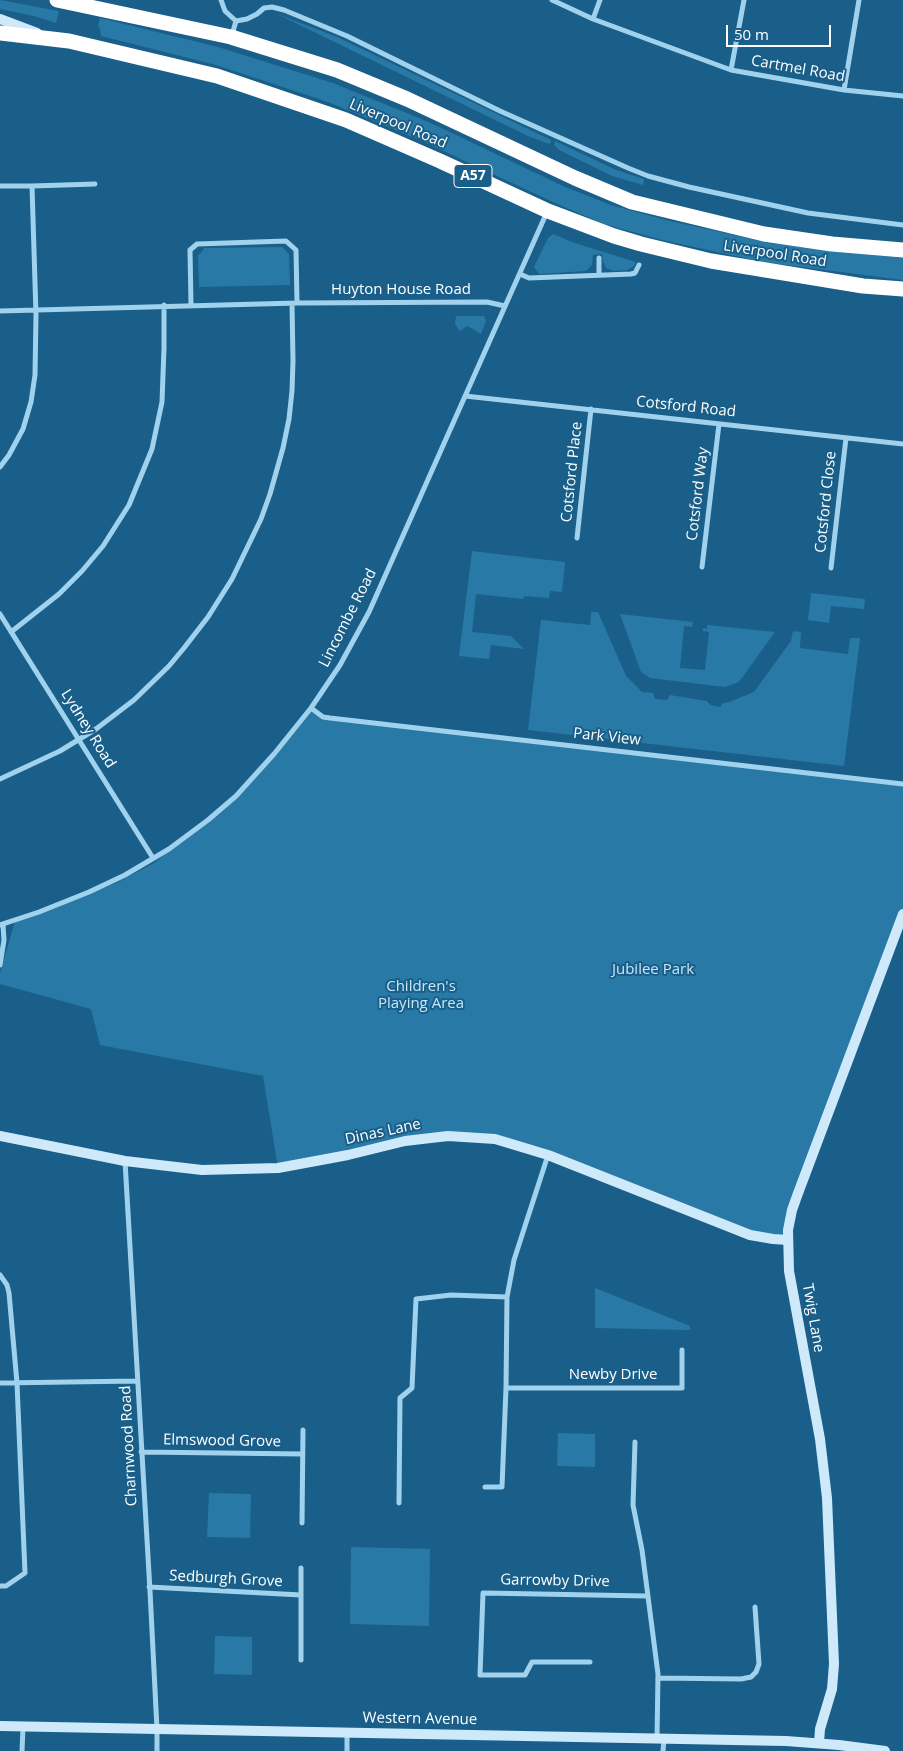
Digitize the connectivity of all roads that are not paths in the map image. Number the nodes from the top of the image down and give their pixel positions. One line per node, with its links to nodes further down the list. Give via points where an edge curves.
1 (57, 0): 11 (highway, Liverpool Road)
2 (221, 0): 9 (street, via 225,11)
3 (552, 0): 7 (street, Cartmel Road)
4 (600, 0): 7 (street)
5 (744, 0): 13 (street)
6 (859, 0): 14 (street)
7 (593, 18): 13 (street, Cartmel Road)
8 (0, 19): 12 (street, Liverpool Road)
9 (236, 21): 11 (street); 20 (street, via 272,7 311,20 500,111 648,176 808,213)
10 (0, 33): 12 (highway, Liverpool Road / A57)
11 (231, 37): 21 (highway, Liverpool Road, via 337,70 632,202 764,234)
12 (49, 38): 19 (highway, Liverpool Road / A57, via 96,46 217,76 346,120)
13 (731, 70): 14 (street, Cartmel Road)
14 (844, 90): 15 (street, Cartmel Road)
15 (903, 96)
16 (95, 184): 18 (street)
17 (0, 186): 18 (street)
18 (32, 186): 31 (street)
19 (548, 211): 24 (street, Lincombe Road); 26 (highway, Liverpool Road / A57, via 614,236 711,261 863,286)
20 (903, 225)
21 (903, 250)
22 (599, 258): 25 (street)
23 (639, 265): 25 (street, via 635,273)
24 (520, 274): 25 (street, via 529,278); 30 (street, Lincombe Road)
25 (600, 275)
26 (903, 289)
27 (294, 303): 29 (street, Huyton House Road); 29 (street, via 296,250 286,241 197,244 190,250); 30 (street, Huyton House Road, via 487,302); 45 (street, via 289,419 270,494 252,541 220,598 169,666 114,716)
28 (164, 305): 29 (street, Huyton House Road); 31 (street, Huyton House Road); 43 (street, via 162,402 152,448 129,506 82,572)
29 (191, 305)
30 (505, 306): 33 (street, Lincombe Road)
31 (36, 310): 32 (street, Huyton House Road); 38 (street, via 37,355 31,402 23,429)
32 (0, 311)
33 (465, 396): 34 (street, Cotsford Road); 44 (street, Lincombe Road, via 360,629)
34 (591, 409): 35 (street, Cotsford Road); 39 (street, Cotsford Place)
35 (719, 424): 36 (street, Cotsford Road); 40 (street, Cotsford Way)
36 (846, 438): 37 (street, Cotsford Road); 41 (street, Cotsford Close)
37 (903, 444)
38 (0, 467)
39 (577, 538)
40 (702, 566)
41 (831, 568)
42 (0, 614): 43 (street, Lydney Road)
43 (11, 632): 45 (street, Lydney Road)
44 (311, 708): 47 (street, Park View, via 330,718); 48 (street, Lincombe Road, via 236,796)
45 (79, 739): 46 (street); 48 (street, Lydney Road)
46 (0, 780)
47 (903, 784)
48 (153, 858): 50 (street, Lincombe Road, via 89,892)
49 (903, 914): 55 (street, Twig Lane, via 797,1196)
50 (1, 925): 51 (street, via 4,940)
51 (0, 965)
52 (0, 1136): 54 (street, Dinas Lane)
53 (548, 1155): 54 (street, Dinas Lane, via 495,1139 448,1136 405,1140 278,1168 202,1170); 55 (street, Dinas Lane, via 750,1235); 57 (street, via 514,1260)
54 (125, 1161): 59 (street, Charnwood Road)
55 (788, 1240): 84 (street, Twig Lane, via 789,1271 820,1439 827,1498 834,1664 832,1689)
56 (0, 1275): 61 (street, via 9,1293)
57 (507, 1297): 62 (street); 68 (street, via 451,1295 416,1299 412,1388 400,1398)
58 (682, 1350): 62 (street, Newby Drive, via 682,1388)
59 (137, 1381): 61 (street); 65 (street, Charnwood Road)
60 (0, 1383): 61 (street)
61 (17, 1383): 71 (street, via 25,1573 6,1586)
62 (506, 1388): 67 (street, via 502,1487)
63 (304, 1430): 66 (street, Elmswood Grove)
64 (635, 1442): 74 (street, via 633,1505)
65 (141, 1452): 66 (street, Elmswood Grove); 72 (street, Charnwood Road)
66 (303, 1454): 69 (street, Elmswood Grove)
67 (484, 1487)
68 (399, 1503)
69 (302, 1523)
70 (301, 1568): 73 (street, Sedburgh Grove)
71 (0, 1586)
72 (150, 1587): 73 (street, Sedburgh Grove); 81 (street, Charnwood Road)
73 (301, 1595): 76 (street, Sedburgh Grove)
74 (647, 1596): 77 (street, Garrowby Drive, via 482,1593 480,1675 525,1675 532,1662); 78 (street)
75 (755, 1607): 78 (street, via 759,1664 750,1677)
76 (301, 1660)
77 (590, 1662)
78 (658, 1678): 83 (street)
79 (0, 1726): 80 (street, Western Avenue)
80 (23, 1727): 81 (street, Western Avenue); 86 (street)
81 (157, 1729): 82 (street, Western Avenue); 87 (street, Charnwood Road)
82 (347, 1733): 83 (street, Western Avenue); 88 (street)
83 (660, 1739): 84 (street, Western Avenue); 89 (street)
84 (819, 1743): 85 (street, Western Avenue)
85 (839, 1748): 90 (street, Western Avenue)
86 (22, 1751)
87 (156, 1751)
88 (347, 1751)
89 (663, 1751)
90 (885, 1751)

